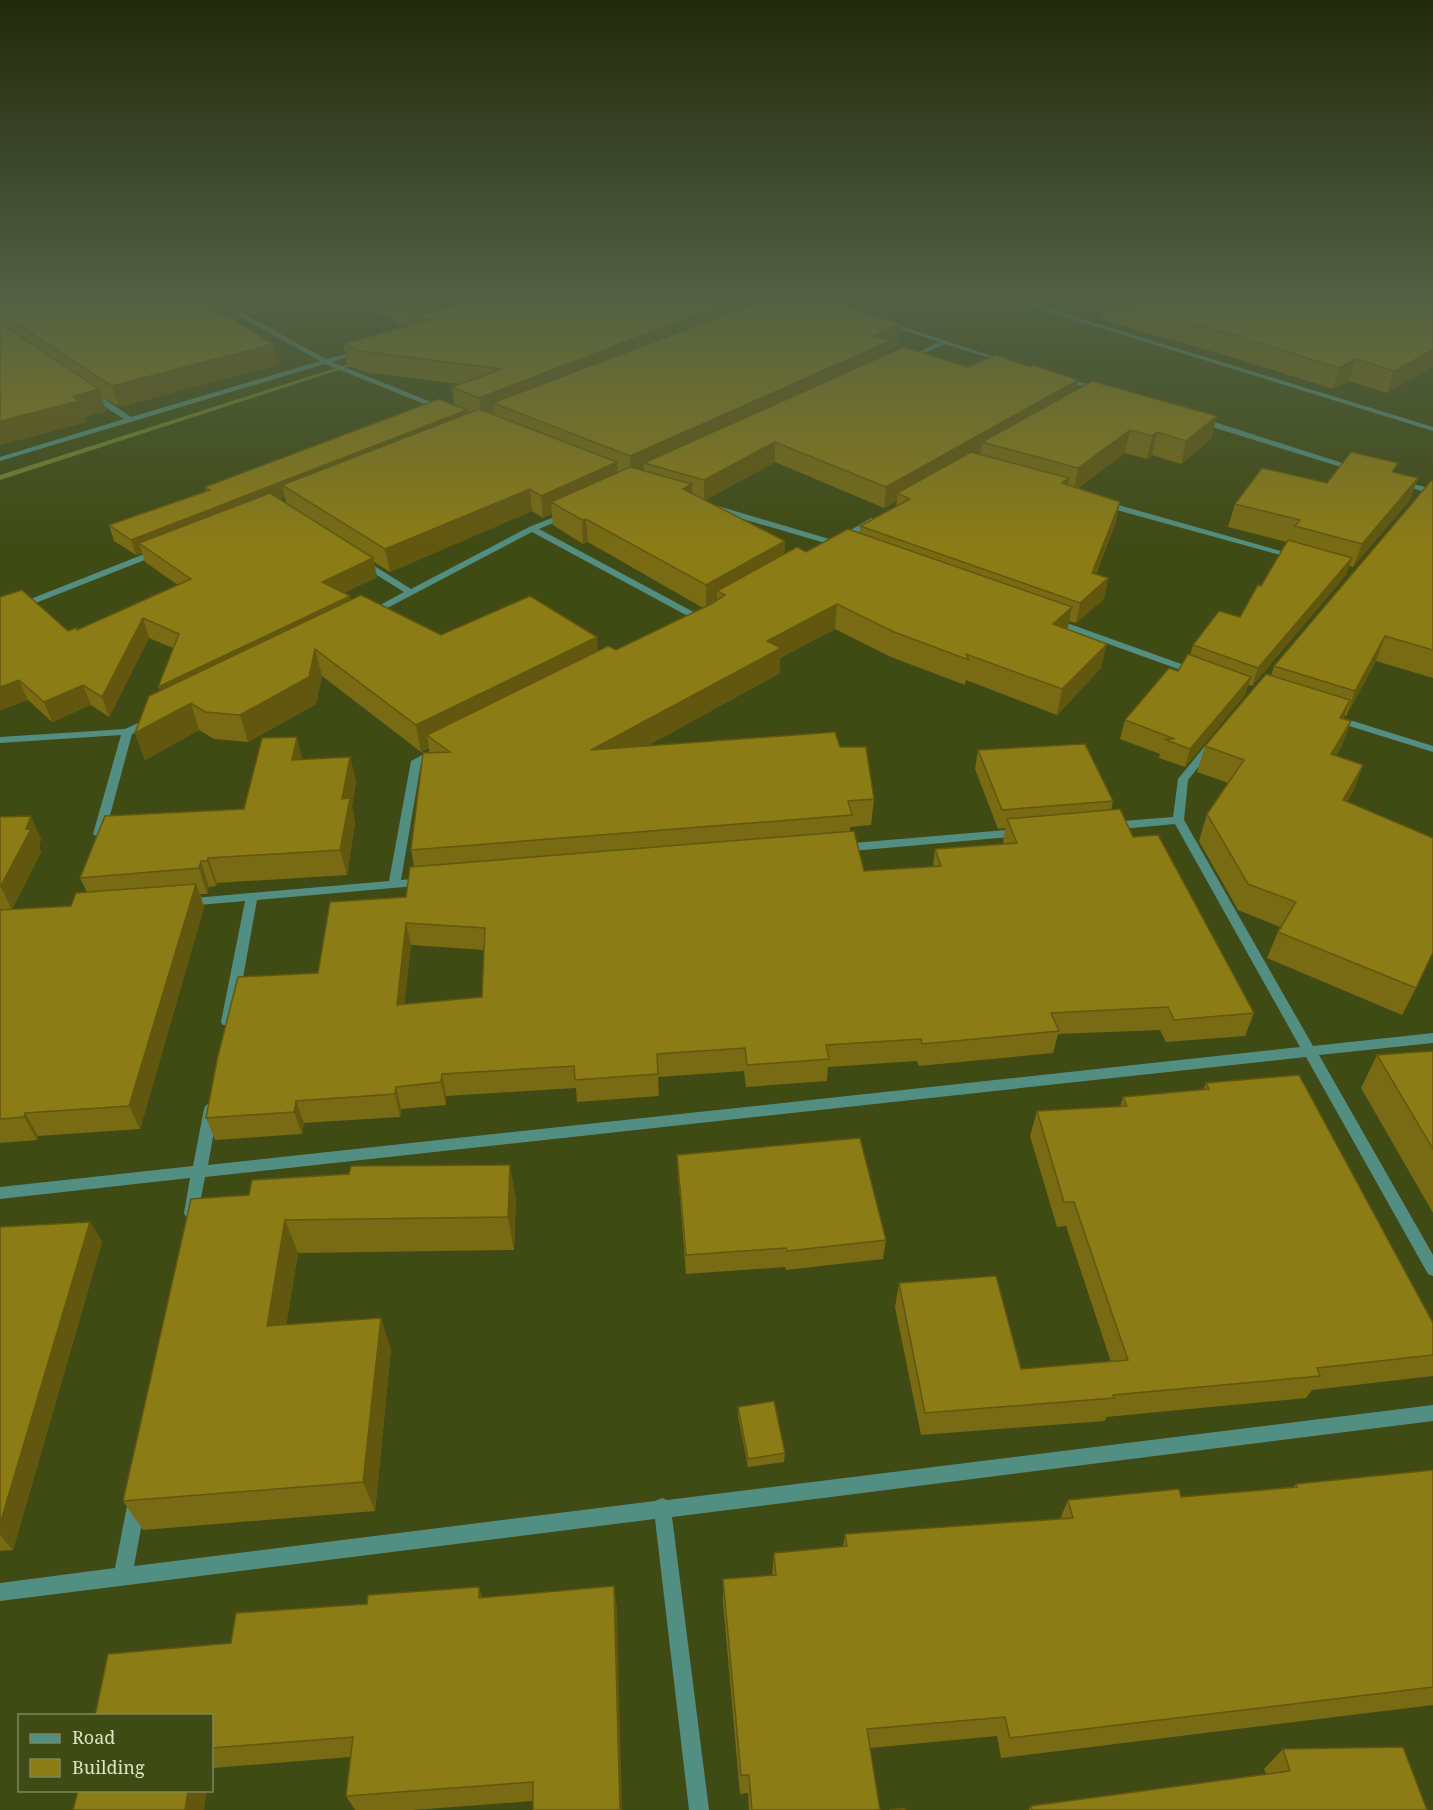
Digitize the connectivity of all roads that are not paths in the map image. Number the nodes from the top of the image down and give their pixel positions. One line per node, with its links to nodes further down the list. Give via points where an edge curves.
1 (267, 379): 11 (street)
2 (369, 379): 9 (street)
3 (1068, 379): 6 (street)
4 (1272, 379): 12 (street)
5 (83, 389): 11 (street)
6 (1102, 389): 7 (street); 8 (street)
7 (1113, 393)
8 (1092, 395)
9 (448, 411)
10 (1191, 417): 14 (street)
11 (129, 420): 13 (street)
12 (1433, 429)
13 (0, 459)
14 (1370, 472)
15 (1392, 479): 16 (street)
16 (1426, 493)
17 (1092, 500): 27 (street)
18 (700, 504): 22 (street)
19 (572, 512): 21 (street)
20 (885, 513): 22 (street)
21 (532, 529): 28 (street); 33 (street)
22 (835, 543): 23 (street); 25 (street)
23 (846, 547)
24 (164, 549): 30 (street)
25 (825, 549)
26 (353, 556): 28 (street)
27 (1298, 557)
28 (412, 593): 32 (street)
29 (710, 613): 33 (street)
30 (0, 614)
31 (1045, 618): 35 (street)
32 (359, 619)
33 (700, 619): 34 (street)
34 (689, 624)
35 (1200, 674)
36 (159, 716): 38 (street)
37 (1333, 718): 42 (street)
38 (127, 732): 40 (street); 46 (street)
39 (1219, 736): 43 (street, via 1183,779)
40 (0, 740)
41 (448, 745): 49 (street, via 416,761)
42 (1433, 749)
43 (1178, 820): 44 (street); 54 (street)
44 (1095, 827)
45 (1035, 832): 47 (street)
46 (97, 843)
47 (834, 849)
48 (430, 882): 49 (street)
49 (394, 885): 50 (street)
50 (252, 896): 51 (street); 52 (street)
51 (171, 903)
52 (226, 1034)
53 (1433, 1038): 54 (street)
54 (1310, 1053): 56 (street); 59 (street)
55 (215, 1091): 56 (street)
56 (200, 1171): 57 (street); 58 (street)
57 (0, 1193)
58 (189, 1228)
59 (1433, 1269)
60 (1433, 1413): 62 (street)
61 (140, 1483): 63 (street)
62 (662, 1507): 63 (street); 65 (street)
63 (123, 1575): 64 (street)
64 (0, 1592)
65 (699, 1810)

